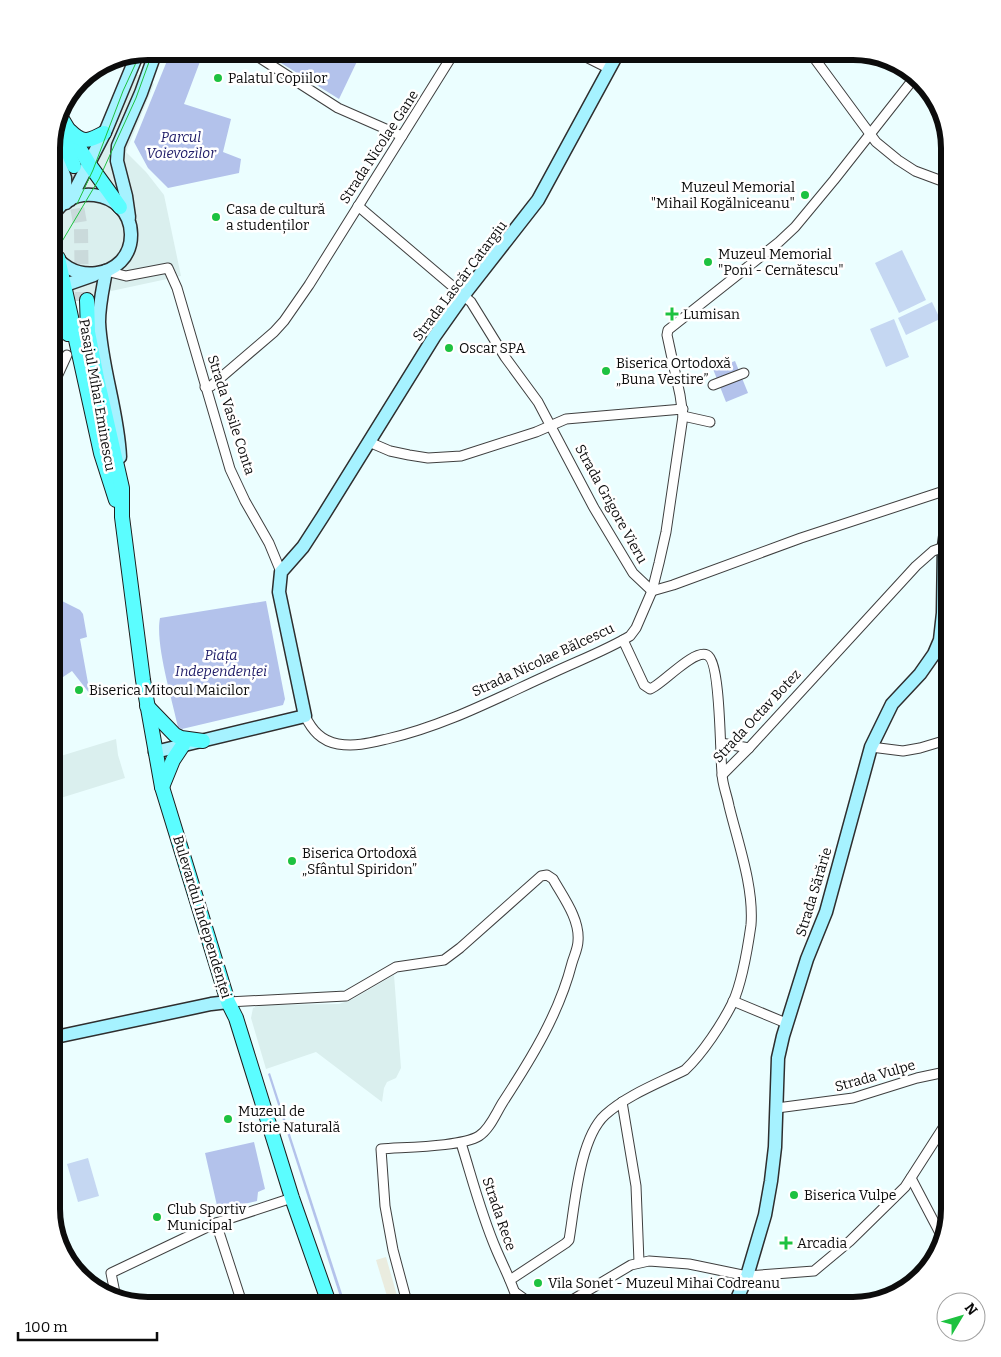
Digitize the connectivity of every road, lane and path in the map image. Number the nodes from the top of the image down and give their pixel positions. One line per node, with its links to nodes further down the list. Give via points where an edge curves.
1 (153, 60): 25 (street, via 118,146 117,161)
2 (263, 60): 15 (street, via 338,108)
3 (449, 60): 15 (street, Strada Nicolae Gane)
4 (592, 60): 8 (street)
5 (614, 60): 8 (street, Strada Lascăr Catargiu)
6 (816, 60): 13 (street)
7 (134, 61): 12 (street)
8 (610, 69): 29 (street, Strada Lascăr Catargiu, via 538,200)
9 (910, 82): 13 (street)
10 (62, 130): 12 (main road, via 79,140)
11 (62, 132): 17 (main road)
12 (104, 133): 17 (street)
13 (870, 134): 19 (street, via 898,160 915,171); 38 (street, Strada Nicolae Bălcescu, via 795,227 668,330)
14 (61, 135): 18 (main road)
15 (402, 136): 22 (street, Strada Nicolae Gane)
16 (60, 164): 20 (street, via 65,178)
17 (89, 164): 21 (main road); 23 (street)
18 (72, 166)
19 (941, 181)
20 (60, 202)
21 (120, 206): 24 (street, via 105,197 91,194); 25 (street)
22 (358, 206): 29 (street, Strada Grigore Vieru); 37 (street, Strada Nicolae Gane, via 284,322 236,366)
23 (60, 208)
24 (60, 210)
25 (131, 234): 27 (street, via 125,256 114,267)
26 (60, 260): 27 (street, via 82,273)
27 (102, 272): 28 (street); 37 (street, Strada Vasile Conta, via 126,276 168,268 177,288); 42 (street, via 99,323 120,448)
28 (60, 287)
29 (463, 296): 40 (street, Strada Grigore Vieru, via 471,302); 41 (street, Strada Lascăr Catargiu)
30 (60, 297): 33 (main road)
31 (84, 300): 42 (main road, Pasajul Mihai Eminescu, via 84,332 90,370)
32 (60, 316): 33 (main road)
33 (73, 357): 35 (street); 42 (main road, via 101,453)
34 (744, 373): 36 (street)
35 (60, 376)
36 (713, 385)
37 (205, 388): 45 (street, Strada Vasile Conta, via 230,469)
38 (683, 412): 39 (street); 40 (street, via 566,419); 46 (street, Strada Nicolae Bălcescu, via 666,532)
39 (710, 422)
40 (551, 426): 41 (street, via 461,456 428,458 390,451); 46 (street, Strada Grigore Vieru, via 633,573)
41 (369, 442): 45 (street, Strada Lascăr Catargiu, via 303,546)
42 (117, 489): 49 (main road, Bulevardul Independenței)
43 (941, 493): 46 (street)
44 (941, 547): 55 (street, Strada Octav Botez, via 916,566)
45 (281, 572): 50 (street, Strada Vasile Conta, via 279,592)
46 (652, 591): 48 (street, Strada Nicolae Bălcescu, via 636,628)
47 (941, 631): 56 (street, Strada Sărărie, via 934,654 892,704)
48 (623, 640): 50 (street, Strada Nicolae Bălcescu, via 443,723 397,737 357,745 336,744 316,733); 53 (street, Strada Octav Botez, via 644,684 650,689 675,668 701,654 712,659)
49 (148, 706): 51 (main road, via 175,735); 57 (main road, Bulevardul Independenței)
50 (305, 716): 51 (street)
51 (203, 741): 54 (street)
52 (941, 742): 56 (street, via 902,751)
53 (721, 744): 55 (street); 58 (street, Strada Octav Botez)
54 (183, 746): 57 (street); 59 (main road)
55 (749, 748): 58 (street, Strada Octav Botez)
56 (871, 748): 62 (street, Strada Sărărie, via 826,912)
57 (155, 752): 59 (main road, Bulevardul Independenței)
58 (722, 775): 60 (street, via 751,903 747,954)
59 (162, 786): 61 (main road, Bulevardul Independenței)
60 (733, 1001): 62 (street); 65 (street, via 718,1028 685,1070)
61 (228, 1002): 63 (street); 68 (street, via 346,996 396,967 444,960 541,876 547,875 576,925 578,942 569,977 543,1038 523,1071 482,1133); 70 (main road, Bulevardul Independenței, via 236,1018)
62 (786, 1023): 66 (street, Strada Sărărie, via 778,1058)
63 (60, 1036)
64 (941, 1072): 66 (street, Strada Vulpe, via 853,1098)
65 (622, 1102): 73 (street, via 636,1186); 75 (street, via 603,1116 588,1143 569,1240)
66 (777, 1108): 74 (street, Strada Sărărie, via 772,1181)
67 (941, 1132): 69 (street)
68 (461, 1142): 75 (street, Strada Rece, via 482,1214); 80 (street, via 381,1149 385,1206)
69 (911, 1178): 72 (street); 74 (street, via 896,1197 814,1271)
70 (292, 1198): 71 (street); 79 (main road, Bulevardul Independenței)
71 (216, 1223): 76 (street, via 111,1273); 78 (street)
72 (938, 1230)
73 (640, 1262): 74 (street, via 689,1264); 83 (street)
74 (747, 1276): 84 (street, Strada Sărărie)
75 (510, 1280): 77 (street, Strada Rece)
76 (114, 1290)
77 (516, 1294): 81 (street, Strada Rece); 82 (street)
78 (240, 1297)
79 (327, 1297)
80 (406, 1297)
81 (517, 1297)
82 (520, 1297)
83 (578, 1297)
84 (738, 1297)

